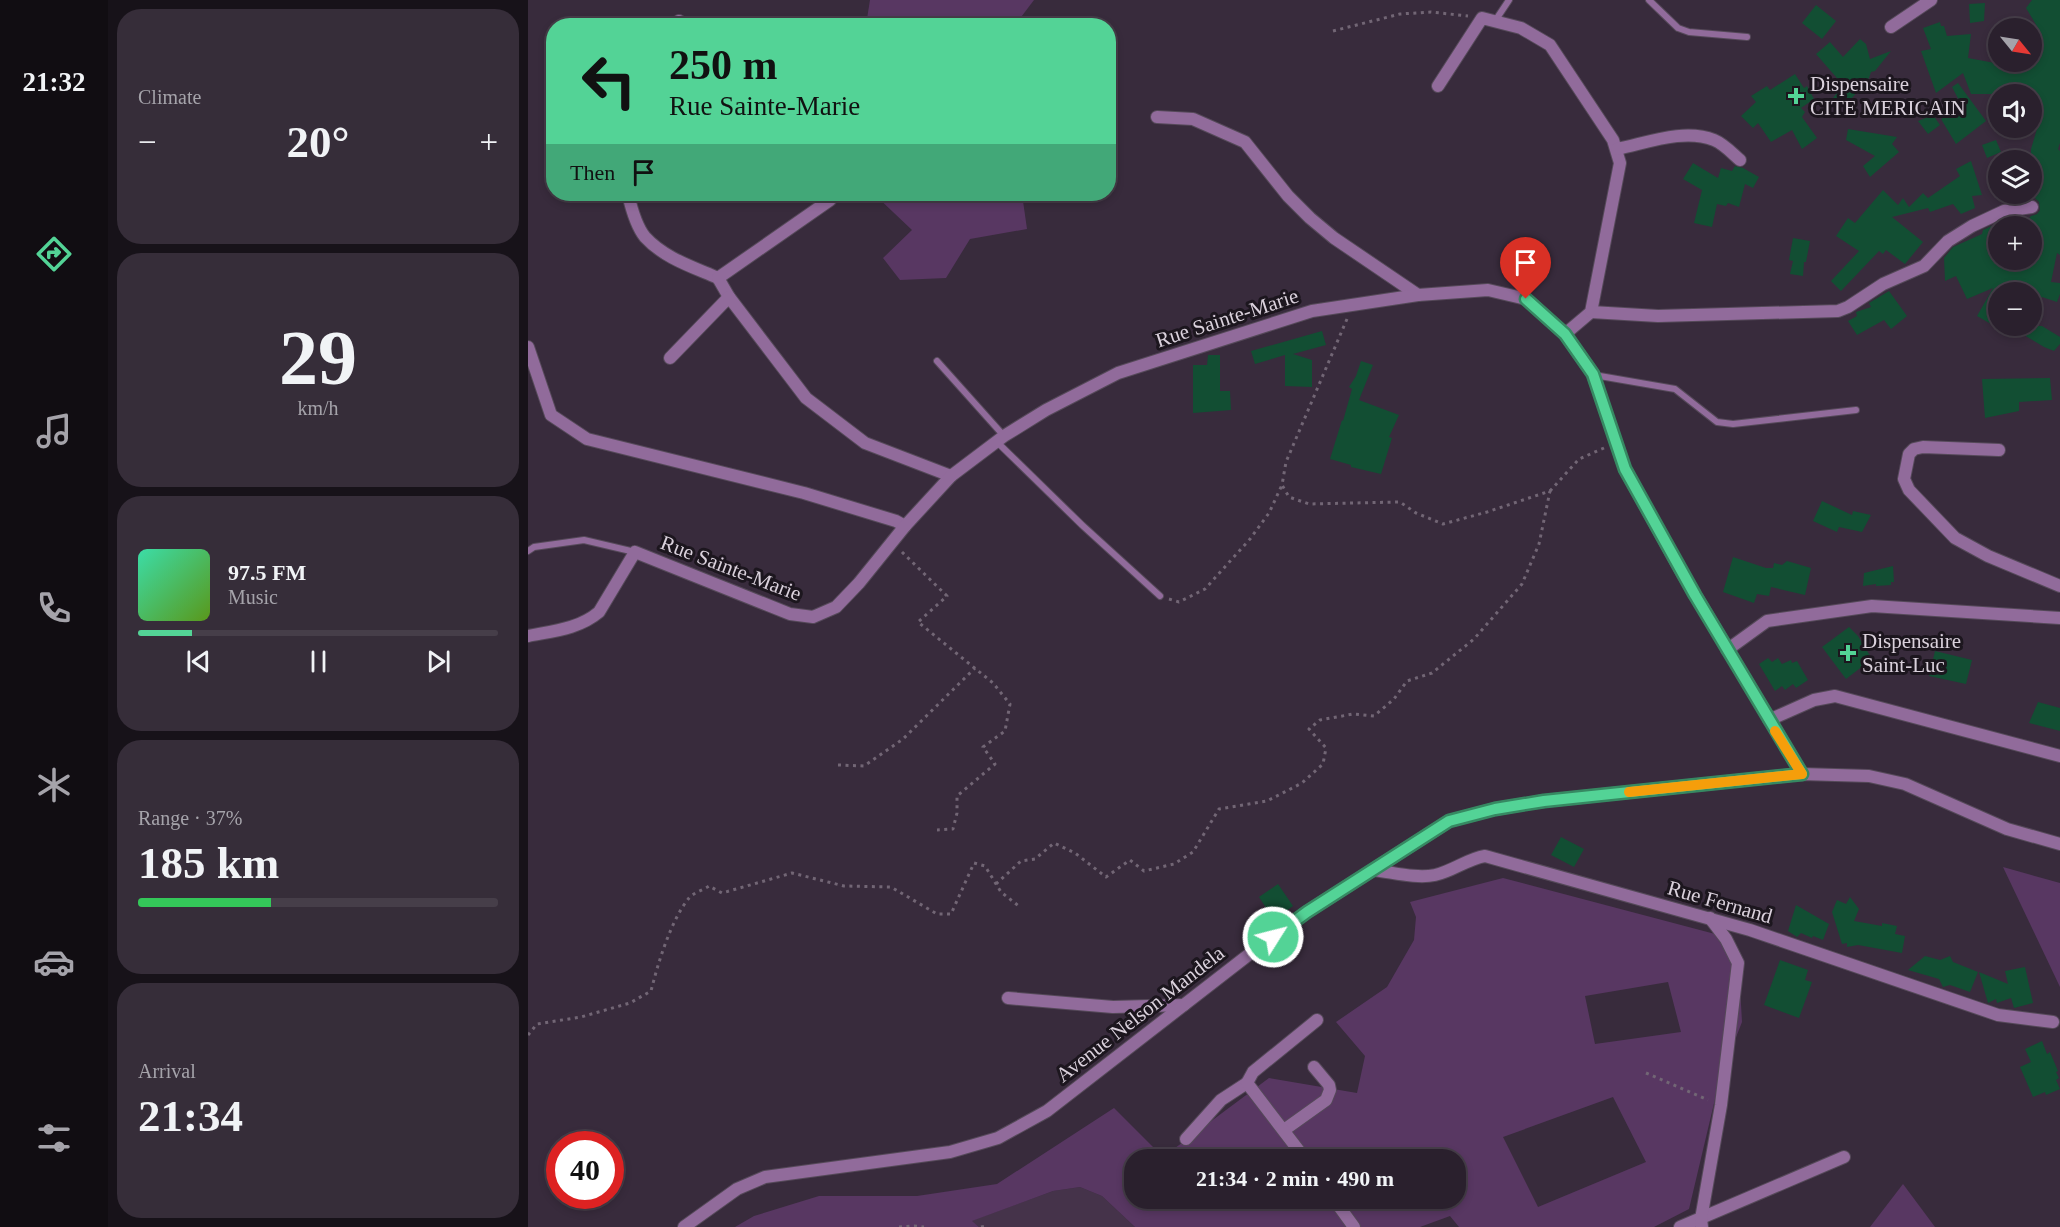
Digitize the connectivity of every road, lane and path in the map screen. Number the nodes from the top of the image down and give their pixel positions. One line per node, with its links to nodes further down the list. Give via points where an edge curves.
1 (1509, 0): 5 (lane)
2 (1649, 0): 8 (lane, via 1678,28)
3 (1931, 0): 6 (street)
4 (1482, 18): 5 (street); 7 (path, via 1431,12 1400,14); 9 (street)
5 (1495, 21): 11 (street, via 1521,28 1550,45)
6 (1891, 27)
7 (1333, 31)
8 (1747, 37)
9 (1438, 86)
10 (1157, 117): 17 (street, via 1193,119 1245,142 1310,218)
11 (1617, 149): 12 (street, via 1697,136 1715,140); 20 (street, via 1620,163)
12 (1740, 160)
13 (630, 201): 16 (street, via 644,236 668,256)
14 (829, 201): 16 (street)
15 (2032, 207): 20 (street, via 2004,211 1972,226 1948,241 1924,267 1883,284 1838,311 1658,316)
16 (718, 278): 18 (street)
17 (1418, 295): 19 (street, Rue Sainte-Marie); 21 (street, Rue Sainte-Marie, via 1488,290 1526,299)
18 (729, 297): 23 (street); 30 (street, via 806,398 865,443)
19 (1353, 304): 27 (street, Rue Sainte-Marie, via 1312,312 1118,373); 31 (path, via 1286,462)
20 (1591, 312): 21 (street)
21 (1565, 334): 25 (street, Rue Sainte-Marie)
22 (528, 347): 33 (street, via 551,416 587,439 804,493)
23 (670, 358)
24 (937, 361): 27 (lane)
25 (1593, 374): 26 (lane, via 1675,389 1717,422 1733,424); 28 (street, Rue Sainte-Marie)
26 (1856, 410)
27 (1000, 439): 30 (street, Rue Sainte-Marie); 38 (lane, via 1082,525)
28 (1616, 442): 32 (path, via 1579,459); 41 (street, Rue Sainte-Marie, via 1625,469)
29 (1999, 450): 37 (street, via 1914,449 1909,454 1904,479 1909,490 1955,538)
30 (951, 476): 33 (street, Rue Sainte-Marie)
31 (1282, 485): 32 (path, via 1289,497 1309,504 1400,502 1443,524); 38 (path, via 1269,513 1250,539 1205,589 1179,602)
32 (1550, 491): 50 (path, via 1539,544 1522,584 1474,639 1432,673 1407,681 1374,716 1353,714 1320,720 1309,729 1326,748 1323,764 1302,783 1267,801 1219,809 1193,852 1174,864 1144,871 1130,860 1106,877 1075,853 1054,843 1035,859 1021,861)
33 (905, 526): 34 (street, Rue Sainte-Marie)
34 (892, 543): 36 (street, Rue Sainte-Marie, via 836,607 813,617 783,612); 42 (path, via 947,596 918,622)
35 (528, 551): 36 (lane, via 584,540)
36 (635, 552): 40 (street, Rue Sainte-Marie, via 591,619 577,626)
37 (2060, 586)
38 (1160, 596)
39 (2060, 618): 41 (street, via 1872,606 1767,621)
40 (528, 636)
41 (1727, 650): 43 (street, Rue Sainte-Marie)
42 (975, 668): 45 (path, via 903,740 864,766); 47 (path, via 1010,704 1005,731 983,747 995,764 957,796 953,830)
43 (1769, 720): 44 (street, via 1814,700 1835,696); 46 (street, Rue Sainte-Marie)
44 (2060, 756)
45 (838, 765)
46 (1802, 774): 48 (street, Avenue Nelson Mandela, via 1869,776 1905,784 2007,829); 49 (street, Avenue Nelson Mandela, via 1495,809 1449,821)
47 (937, 830)
48 (2060, 844)
49 (1372, 870): 52 (street, Rue Fernand, via 1435,875 1485,856); 54 (street, Avenue Nelson Mandela, via 1307,912)
50 (996, 884): 51 (path); 57 (path, via 984,866 974,863 951,914 937,914 891,887 844,886 792,873 722,893 709,886 689,897 658,959 651,990 630,1003 537,1024)
51 (1020, 907)
52 (1710, 918): 56 (street, Rue Fernand, via 1998,1015); 61 (street, via 1738,963)
53 (1008, 998): 54 (street, via 1113,1007)
54 (1184, 1005): 69 (street, Avenue Nelson Mandela, via 1047,1111 998,1138 950,1152 765,1177 737,1189)
55 (1317, 1020): 60 (street, via 1253,1072)
56 (2053, 1022)
57 (528, 1035)
58 (1314, 1067): 62 (street, via 1329,1085 1329,1095)
59 (1646, 1073): 61 (path)
60 (1247, 1083): 62 (street); 63 (street, via 1221,1100)
61 (1721, 1105): 67 (street)
62 (1284, 1130): 64 (street)
63 (1186, 1139)
64 (1298, 1149)
65 (1844, 1157): 67 (street)
66 (1341, 1209): 72 (street)
67 (1701, 1223): 68 (street)
68 (1685, 1226)
69 (684, 1227)
70 (899, 1227): 71 (path)
71 (924, 1227)
72 (1354, 1227)

